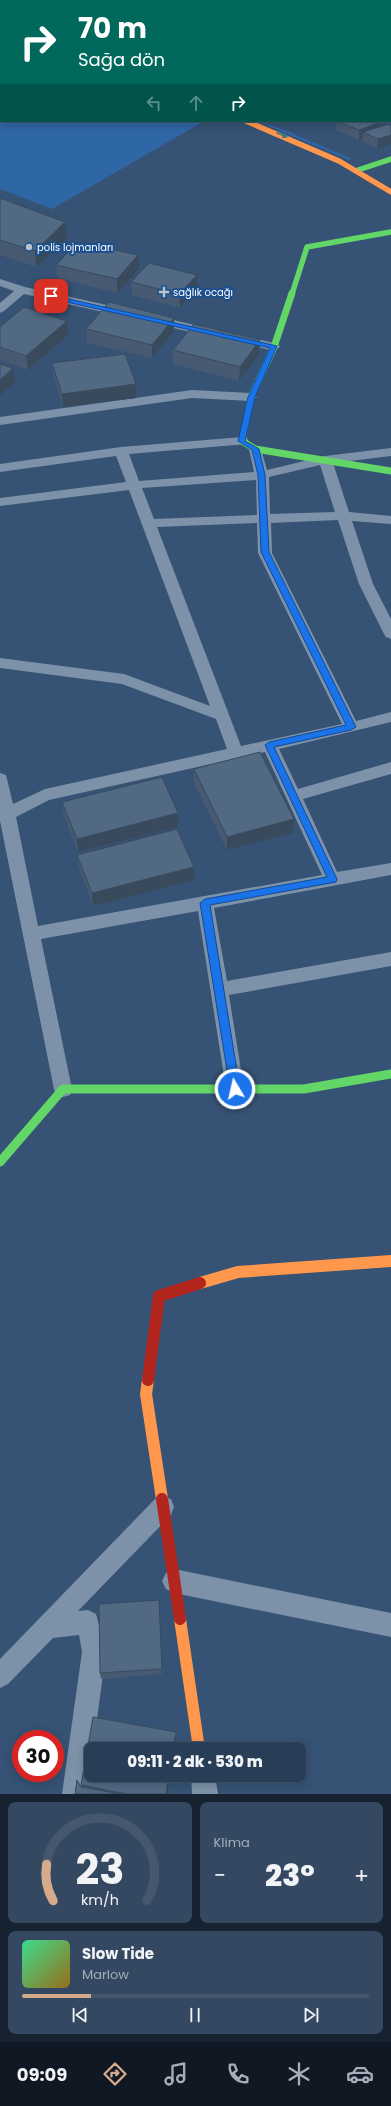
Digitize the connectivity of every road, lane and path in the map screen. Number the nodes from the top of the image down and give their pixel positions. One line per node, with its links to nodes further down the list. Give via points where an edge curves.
1 (249, 122): 5 (street, one-way to 5, via 307,145)
2 (391, 159): 4 (street)
3 (362, 160): 4 (street)
4 (371, 165): 5 (street); 6 (street)
5 (358, 170): 7 (street)
6 (380, 171)
7 (391, 192)
8 (391, 232): 12 (street, via 307,247)
9 (0, 282): 10 (street)
10 (22, 290): 11 (street); 12 (street)
11 (0, 309)
12 (274, 346): 13 (street)
13 (251, 397): 14 (street, via 192,394); 15 (street)
14 (0, 421)
15 (242, 441): 16 (street); 17 (street)
16 (255, 449): 19 (street); 22 (street)
17 (121, 451): 20 (street); 23 (street)
18 (391, 452): 19 (street)
19 (325, 460): 21 (street); 22 (street); 25 (street)
20 (0, 468)
21 (391, 471)
22 (262, 475): 23 (street); 26 (street)
23 (134, 485): 24 (street); 28 (street)
24 (0, 502)
25 (344, 516): 26 (street); 27 (street); 29 (street, via 366,584)
26 (264, 518): 28 (street); 33 (street, via 265,552)
27 (391, 520)
28 (149, 523): 31 (street)
29 (391, 634)
30 (0, 662): 31 (street, via 124,679)
31 (222, 716): 35 (street)
32 (391, 717): 33 (street)
33 (351, 727): 34 (street)
34 (269, 745): 35 (street); 38 (street)
35 (236, 753): 39 (street, via 45,795)
36 (391, 768): 38 (street)
37 (0, 778): 39 (street)
38 (293, 796): 41 (street)
39 (4, 815): 43 (street)
40 (391, 869): 41 (street)
41 (332, 879): 42 (street)
42 (205, 903): 43 (street); 45 (street)
43 (31, 934): 48 (street)
44 (391, 959): 45 (street)
45 (219, 990): 47 (street)
46 (391, 1074): 47 (street, via 304,1089)
47 (235, 1089): 48 (street)
48 (63, 1090): 49 (street)
49 (0, 1162)
50 (391, 1261): 51 (street, via 238,1272 159,1296 146,1394)
51 (163, 1507): 52 (street); 54 (street)
52 (174, 1582): 53 (street); 56 (street)
53 (391, 1625)
54 (48, 1627): 55 (street); 58 (street, via 88,1622 94,1652)
55 (0, 1676)
56 (198, 1742)
57 (204, 1782): 59 (street)
58 (75, 1794)
59 (206, 1794)

